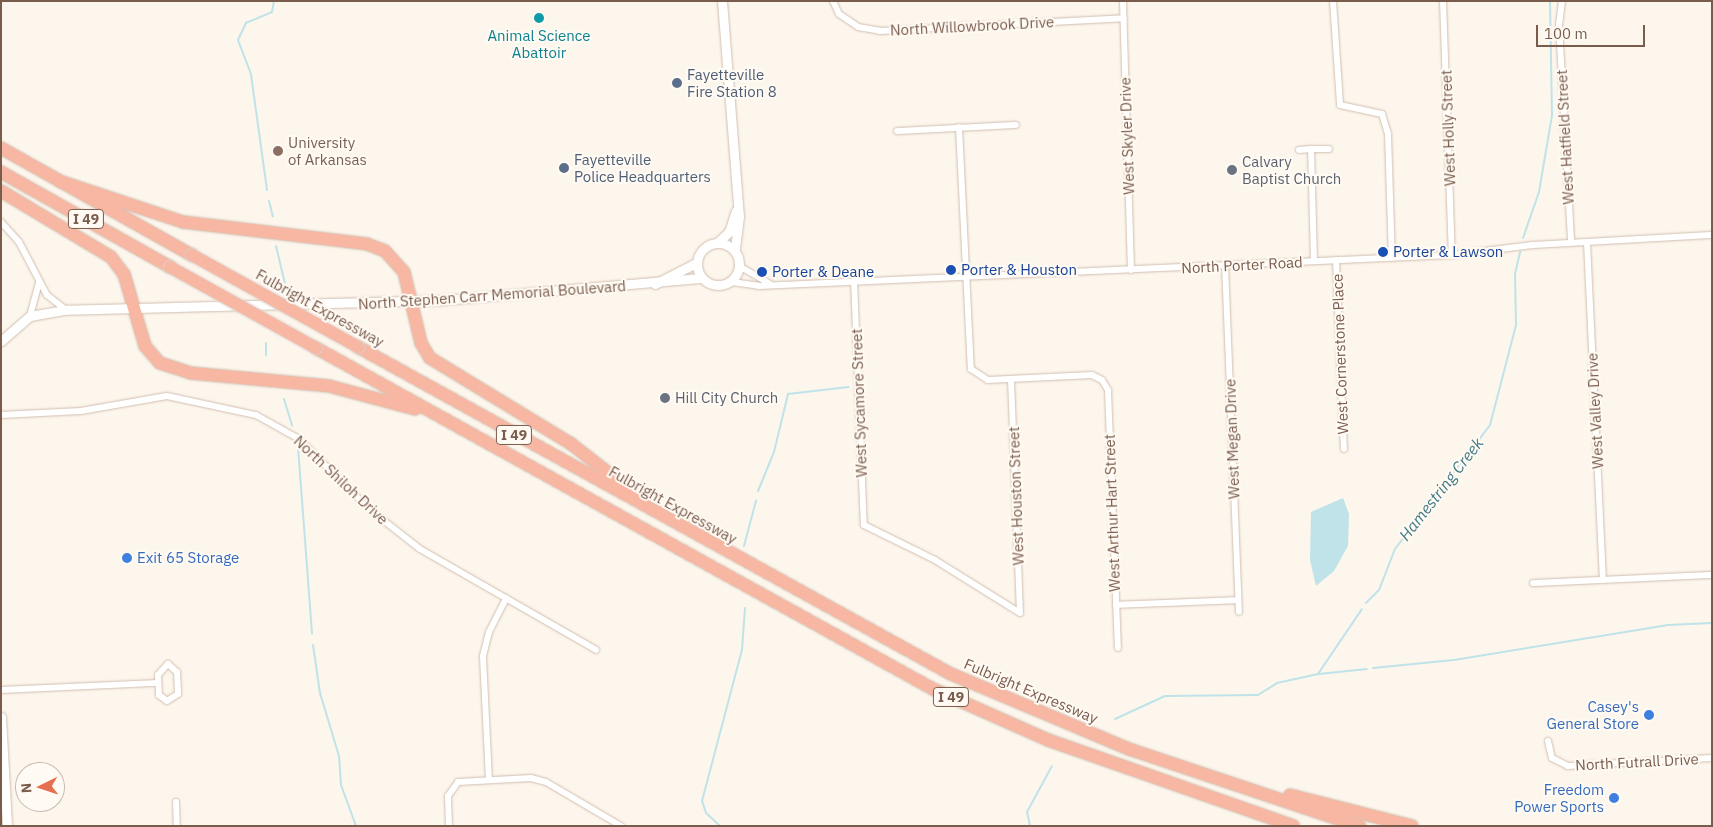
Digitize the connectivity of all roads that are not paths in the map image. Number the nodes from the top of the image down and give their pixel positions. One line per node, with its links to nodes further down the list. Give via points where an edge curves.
1 (722, 1): 18 (street)
2 (833, 1): 7 (street, North Willowbrook Drive, via 839,14 858,27 880,31)
3 (1123, 1): 7 (street, West Skyler Drive)
4 (1333, 1): 26 (street, via 1340,105 1382,114 1388,134)
5 (1443, 1): 25 (street, West Holly Street)
6 (1562, 1): 21 (street, West Hatfield Street, via 1559,25)
7 (1124, 18): 32 (street, West Skyler Drive)
8 (1016, 125): 9 (street)
9 (959, 127): 10 (street); 33 (street)
10 (897, 130)
11 (1, 148): 16 (highway, Fulbright Expressway / I 49)
12 (1311, 149): 13 (street); 14 (street); 28 (street)
13 (1329, 149)
14 (1299, 150)
15 (1, 172): 47 (highway, I 49, bridge)
16 (59, 181): 40 (highway, via 183,222 376,247 400,266); 49 (highway, Fulbright Expressway / I 49, bridge)
17 (1, 191): 42 (highway, via 106,253 124,274)
18 (738, 201): 23 (street, via 729,232); 24 (street)
19 (1, 222): 36 (street, via 19,242)
20 (1712, 235): 22 (street, North Porter Road)
21 (1571, 242): 22 (street, North Porter Road); 25 (street, North Porter Road)
22 (1587, 242): 51 (street, West Valley Drive)
23 (717, 243): 24 (street); 29 (street, via 704,248)
24 (735, 251): 30 (street)
25 (1452, 255): 26 (street, North Porter Road)
26 (1392, 258): 27 (street, North Porter Road)
27 (1336, 260): 28 (street, North Porter Road); 48 (street, West Cornerstone Place)
28 (1314, 261): 31 (street, North Porter Road)
29 (696, 263): 34 (street); 38 (street, North Stephen Carr Memorial Boulevard)
30 (738, 266): 37 (street); 39 (street)
31 (1225, 266): 32 (street, North Porter Road); 54 (street, West Megan Drive)
32 (1131, 270): 33 (street, North Porter Road)
33 (965, 276): 35 (street, North Porter Road); 45 (street, via 970,362 976,375)
34 (701, 278): 37 (street, via 713,285); 38 (street, North Stephen Carr Memorial Boulevard)
35 (854, 280): 39 (street, North Porter Road); 57 (street, West Sycamore Street, via 864,525 935,560)
36 (39, 282): 41 (street, via 49,297); 43 (street)
37 (732, 282): 39 (street, North Porter Road)
38 (654, 284): 40 (street, North Stephen Carr Memorial Boulevard)
39 (771, 284)
40 (413, 302): 42 (street, North Stephen Carr Memorial Boulevard); 49 (highway, via 421,343 438,365 570,444)
41 (66, 310): 42 (street, North Stephen Carr Memorial Boulevard); 43 (street, North Stephen Carr Memorial Boulevard)
42 (133, 310): 47 (highway, via 145,346 170,368 330,386)
43 (30, 316): 44 (street)
44 (1, 341)
45 (1011, 379): 55 (street, West Arthur Hart Street, via 1092,375 1102,380 1108,390); 57 (street, West Houston Street)
46 (1, 415): 53 (street, North Shiloh Drive, via 81,411 155,396 239,408 293,435 402,536)
47 (441, 417): 73 (highway, I 49, via 933,689 1057,744)
48 (1344, 448)
49 (670, 522): 65 (highway, Fulbright Expressway / I 49, via 949,674 1054,720)
50 (1712, 575): 51 (street)
51 (1603, 580): 52 (street)
52 (1533, 583)
53 (506, 598): 59 (street, North Shiloh Drive); 67 (street, via 483,656)
54 (1238, 600): 55 (street); 56 (street, West Megan Drive)
55 (1116, 605): 58 (street, West Arthur Hart Street)
56 (1239, 612)
57 (1020, 613)
58 (1118, 648)
59 (596, 650)
60 (158, 683): 60 (street, via 162,700 176,699 175,668 161,667); 61 (street)
61 (1, 690)
62 (1, 717): 66 (street)
63 (1548, 741): 64 (street, North Futrall Drive, via 1552,758 1568,766)
64 (1712, 758)
65 (1190, 770): 74 (highway, Fulbright Expressway / I 49); 75 (highway)
66 (3, 779): 69 (street)
67 (488, 780): 71 (street, via 452,786 448,796); 72 (street, via 538,779)
68 (176, 802): 70 (street)
69 (7, 826)
70 (177, 826)
71 (449, 826)
72 (621, 826)
73 (1293, 826)
74 (1359, 826)
75 (1412, 826)

